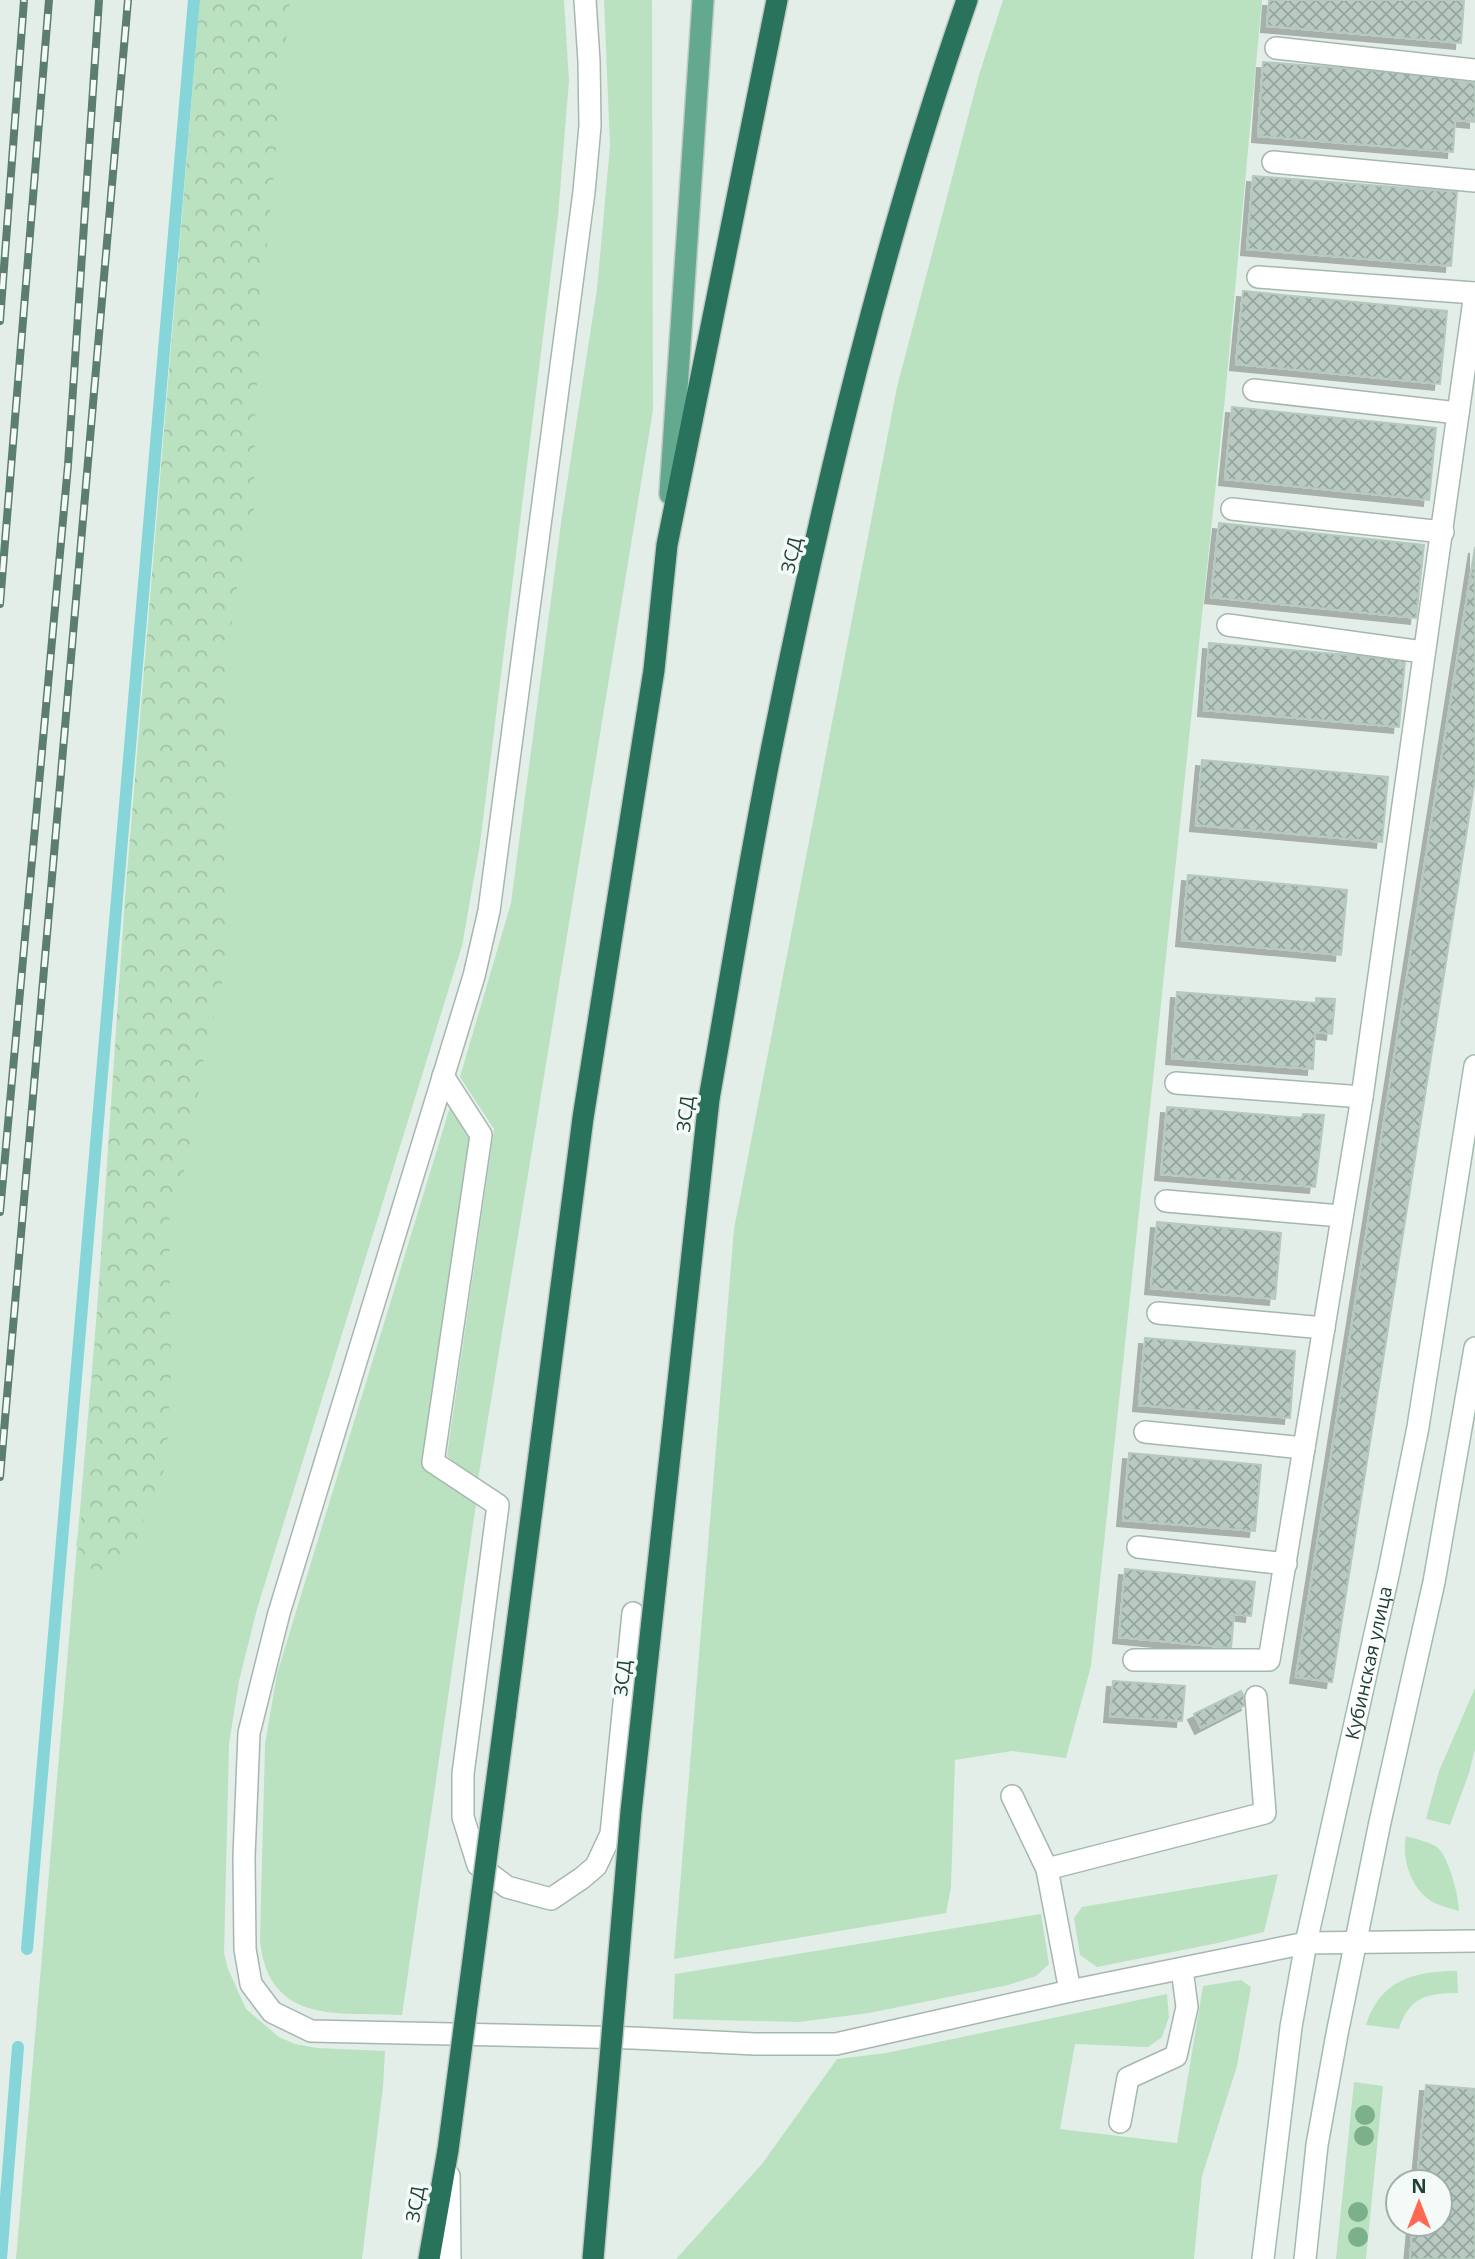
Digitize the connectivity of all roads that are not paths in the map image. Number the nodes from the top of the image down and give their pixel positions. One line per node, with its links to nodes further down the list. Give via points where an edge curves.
1 (584, 0): 19 (main road, via 590,126 586,179 535,579 489,911)
2 (703, 0): 15 (main road)
3 (777, 0): 15 (highway, ЗСД)
4 (967, 0): 45 (highway, ЗСД, bridge, via 852,383 772,742 709,1099 631,1812)
5 (1276, 48): 6 (main road)
6 (1475, 70)
7 (1273, 162): 8 (main road)
8 (1475, 181)
9 (1258, 277): 10 (main road)
10 (1475, 293): 12 (main road)
11 (1254, 390): 12 (main road)
12 (1458, 413): 14 (main road)
13 (1232, 509): 14 (main road)
14 (1443, 532): 17 (main road)
15 (667, 545): 42 (highway, ЗСД, bridge, via 654,670 583,1118)
16 (1228, 625): 17 (main road)
17 (1423, 652): 21 (main road)
18 (1475, 1066): 38 (main road, Кубинская улица, via 1418,1427)
19 (443, 1076): 31 (main road, via 481,1135 433,1462 498,1505 463,1774 463,1817 478,1865 507,1887 551,1899 596,1866 611,1834); 40 (main road, via 279,1613 249,1733 244,1857 245,1949 251,1984 272,2012 311,2031 755,2044 836,2044)
20 (1176, 1083): 21 (main road)
21 (1362, 1097): 23 (main road)
22 (1166, 1201): 23 (main road)
23 (1342, 1216): 25 (main road)
24 (1158, 1314): 25 (main road)
25 (1324, 1328): 28 (main road)
26 (1475, 1348): 37 (main road, via 1434,1582)
27 (1144, 1432): 28 (main road)
28 (1304, 1448): 30 (main road)
29 (1138, 1547): 30 (main road)
30 (1286, 1564): 32 (main road, via 1269,1660)
31 (634, 1613)
32 (1134, 1660)
33 (1256, 1697): 35 (main road, via 1265,1813)
34 (1012, 1796): 35 (main road)
35 (1047, 1869): 40 (main road)
36 (1475, 1941): 37 (main road)
37 (1354, 1942): 38 (main road); 47 (main road, via 1317,2145)
38 (1306, 1943): 39 (main road); 46 (main road, Кубинская улица, via 1291,2027)
39 (1182, 1969): 40 (main road); 41 (main road, via 1187,2007 1176,2056 1128,2078)
40 (1070, 1991)
41 (1120, 2122)
42 (448, 2150): 43 (highway, ЗСД); 44 (main road)
43 (429, 2259)
44 (450, 2259)
45 (593, 2259)
46 (1263, 2259)
47 (1305, 2259)

